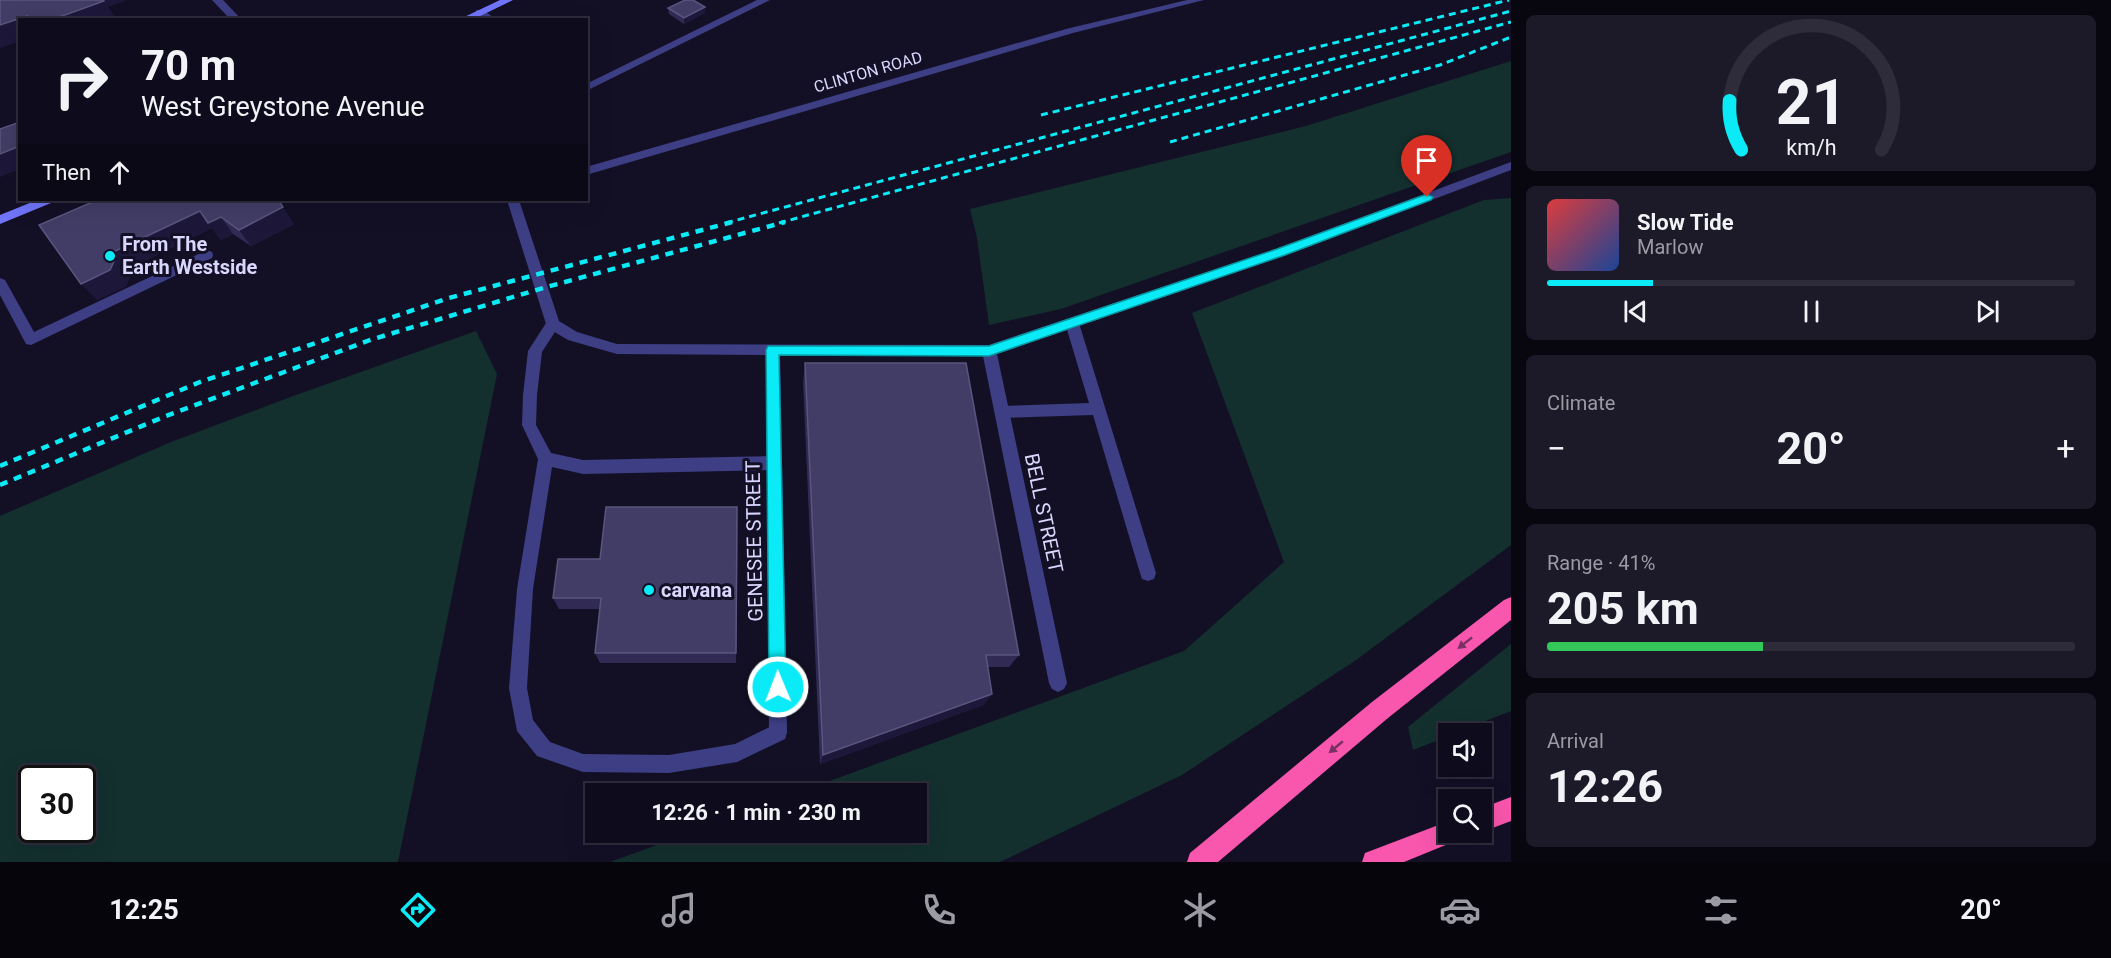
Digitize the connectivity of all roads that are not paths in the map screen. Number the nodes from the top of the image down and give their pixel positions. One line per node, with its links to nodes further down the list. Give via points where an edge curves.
1 (217, 0): 6 (street)
2 (508, 0): 5 (main road)
3 (765, 0): 9 (street)
4 (1199, 0): 11 (street, CLINTON ROAD, via 1059,34)
5 (480, 12): 7 (main road); 8 (street)
6 (235, 18)
7 (467, 18)
8 (488, 18)
9 (588, 87)
10 (1511, 166): 17 (street, via 1281,252)
11 (588, 170)
12 (45, 201): 14 (main road)
13 (513, 201): 18 (street)
14 (0, 220)
15 (207, 255): 16 (street, via 31,340)
16 (0, 283)
17 (1072, 323): 20 (street); 21 (street)
18 (553, 324): 19 (street, via 573,336 617,349); 23 (street, via 535,351 530,395 529,425)
19 (773, 350): 20 (street); 24 (street, GENESEE STREET)
20 (989, 351): 22 (street, BELL STREET)
21 (1098, 409): 22 (street); 25 (street)
22 (1002, 412): 27 (street, BELL STREET)
23 (546, 459): 24 (street, via 583,467); 24 (street, GENESEE STREET, via 525,589 518,688 524,724 544,748 583,763 669,764 737,753 778,732)
24 (774, 463)
25 (1148, 573)
26 (1511, 607): 31 (highway, one-way to 31)
27 (1058, 684)
28 (1511, 809): 29 (highway)
29 (1492, 816)
30 (1438, 837): 32 (highway)
31 (1198, 862)
32 (1374, 862)

